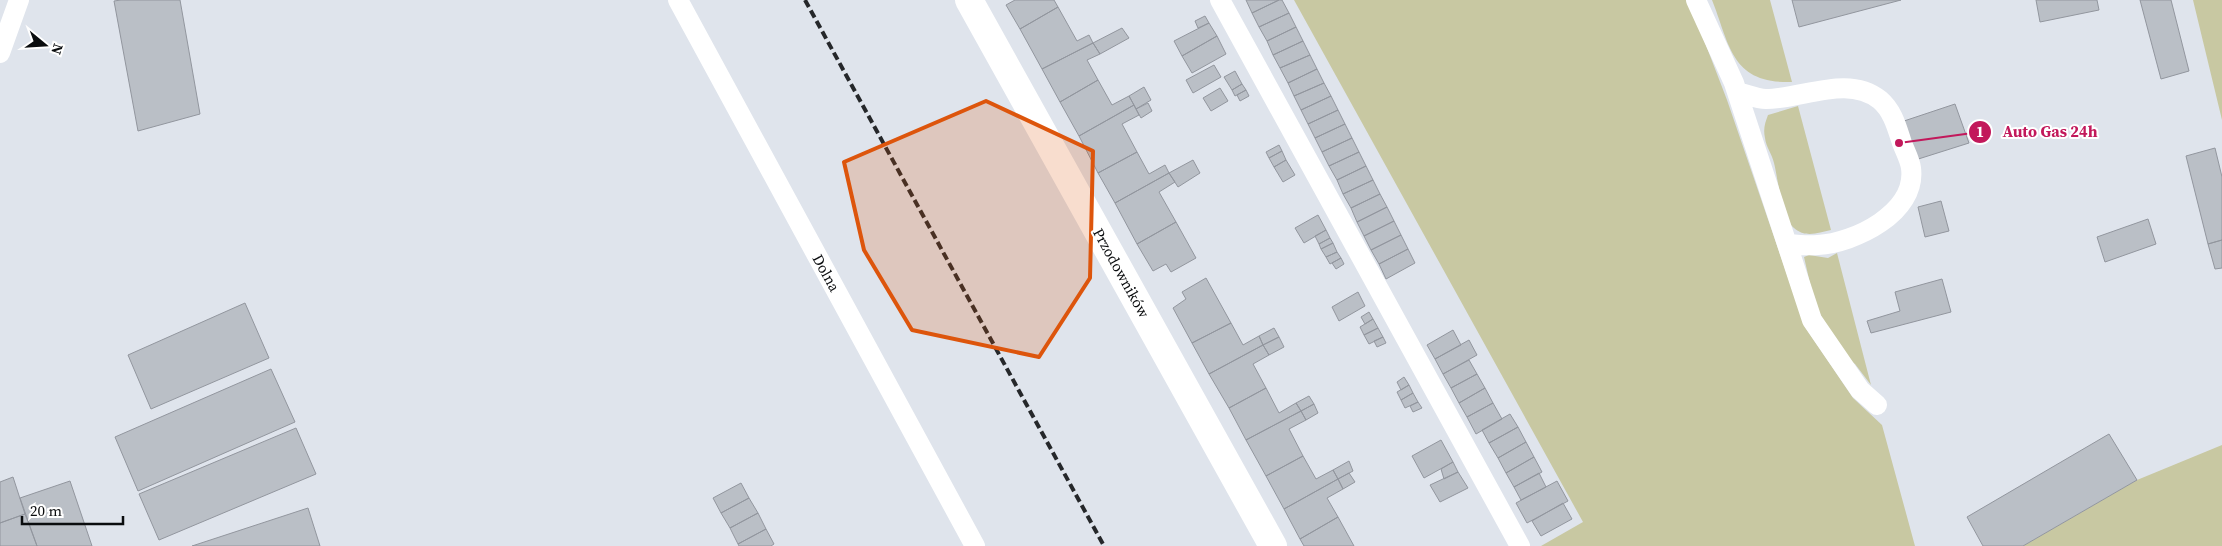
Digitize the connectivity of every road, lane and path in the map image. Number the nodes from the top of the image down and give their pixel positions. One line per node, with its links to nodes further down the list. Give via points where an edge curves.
1 (19, 0): 6 (lane)
2 (678, 0): 10 (lane, Dolna)
3 (969, 0): 11 (street, Przodowników)
4 (1220, 0): 12 (lane)
5 (1696, 0): 7 (lane)
6 (0, 53)
7 (1737, 92): 8 (lane); 8 (lane, via 1765,99 1854,88 1880,100 1893,115 1911,169 1908,192 1893,214 1878,224 1834,242)
8 (1788, 244): 9 (lane, via 1812,320 1860,390)
9 (1877, 405)
10 (975, 546)
11 (1273, 546)
12 (1520, 546)

